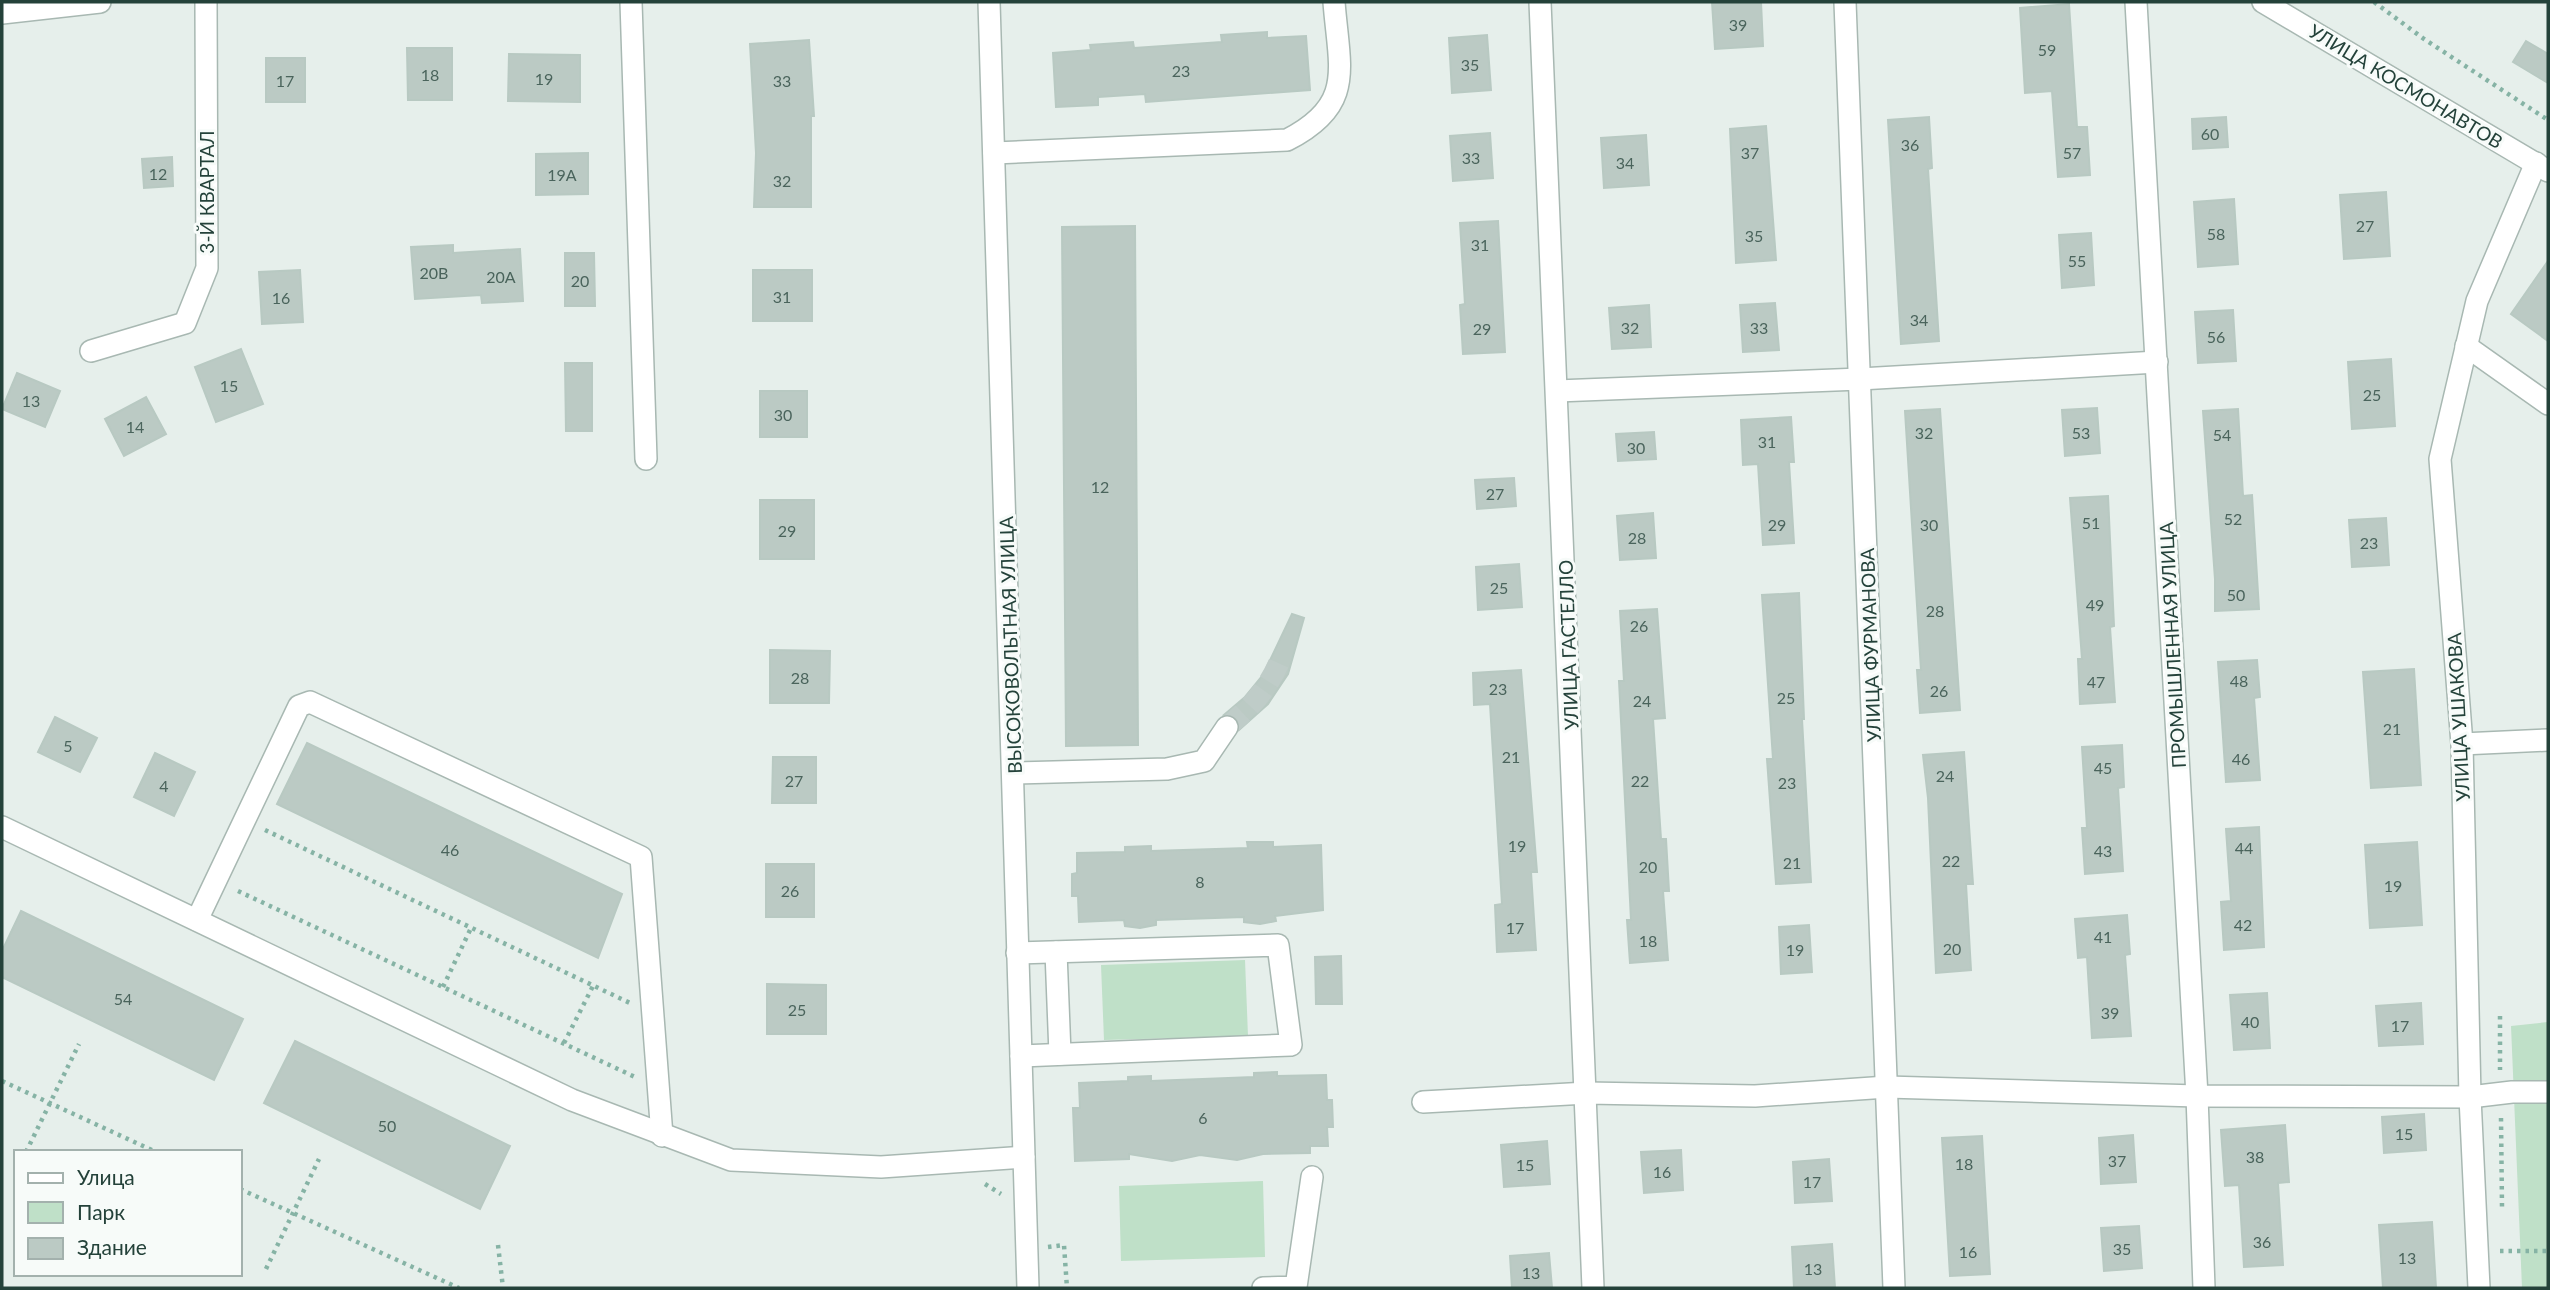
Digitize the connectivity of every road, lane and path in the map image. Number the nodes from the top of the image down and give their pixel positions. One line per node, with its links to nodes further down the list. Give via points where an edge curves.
1 (100, 2): 11 (street)
2 (206, 2): 16 (street, 3-Й КВАРТАЛ, via 207,268 185,323)
3 (631, 2): 21 (street)
4 (989, 2): 13 (street, ВЫСОКОВОЛЬТНАЯ УЛИЦА)
5 (1334, 2): 13 (street, via 1339,68 1335,101 1314,127 1287,140)
6 (1540, 2): 19 (street, УЛИЦА ГАСТЕЛЛО)
7 (1845, 2): 18 (street, УЛИЦА ФУРМАНОВА)
8 (2136, 2): 17 (street, ПРОМЫШЛЕННАЯ УЛИЦА)
9 (2263, 2): 14 (street, УЛИЦА КОСМОНАВТОВ)
10 (2374, 2): 12 (path)
11 (2, 13)
12 (2548, 120)
13 (994, 153): 25 (street, ВЫСОКОВОЛЬТНАЯ УЛИЦА)
14 (2542, 167): 15 (street, УЛИЦА УШАКОВА, via 2477,302)
15 (2466, 346): 20 (street); 24 (street, УЛИЦА УШАКОВА, via 2440,458)
16 (91, 351)
17 (2157, 362): 18 (street); 47 (street, ПРОМЫШЛЕННАЯ УЛИЦА)
18 (1860, 379): 19 (street); 42 (street, УЛИЦА ФУРМАНОВА)
19 (1557, 391): 45 (street, УЛИЦА ГАСТЕЛЛО)
20 (2548, 404)
21 (646, 459)
22 (1227, 727): 25 (street, via 1203,761 1167,769)
23 (2548, 740): 24 (street)
24 (2462, 744): 48 (street, УЛИЦА УШАКОВА)
25 (1015, 773): 32 (street, ВЫСОКОВОЛЬТНАЯ УЛИЦА)
26 (245, 820): 28 (street); 30 (path); 35 (street, via 299,706 310,702 641,857)
27 (2, 827): 29 (street)
28 (216, 880): 29 (street); 34 (path)
29 (197, 920): 51 (street, via 572,1100)
30 (471, 928): 33 (path); 34 (path)
31 (1056, 952): 32 (street); 39 (street); 39 (street, via 1278,945 1290,1045)
32 (1017, 953): 40 (street, ВЫСОКОВОЛЬТНАЯ УЛИЦА)
33 (593, 986): 35 (path); 37 (path)
34 (443, 987): 37 (path)
35 (653, 1014): 43 (street)
36 (2500, 1016): 46 (path)
37 (564, 1043): 43 (path)
38 (79, 1044): 50 (path)
39 (1060, 1054): 40 (street)
40 (1021, 1056): 54 (street, ВЫСОКОВОЛЬТНАЯ УЛИЦА)
41 (2, 1081): 50 (path)
42 (1887, 1087): 45 (street, via 1755,1096); 47 (street); 74 (street, УЛИЦА ФУРМАНОВА)
43 (659, 1088): 51 (street)
44 (2548, 1092): 46 (street)
45 (1587, 1093): 49 (street); 73 (street, УЛИЦА ГАСТЕЛЛО)
46 (2500, 1094): 48 (street); 60 (path)
47 (2196, 1096): 48 (street); 75 (street, ПРОМЫШЛЕННАЯ УЛИЦА)
48 (2470, 1097): 64 (street, УЛИЦА УШАКОВА)
49 (1423, 1102)
50 (51, 1104): 52 (path); 53 (path)
51 (662, 1136): 54 (street, via 731,1160 881,1167)
52 (27, 1150)
53 (152, 1150)
54 (1024, 1157): 71 (street, ВЫСОКОВОЛЬТНАЯ УЛИЦА)
55 (319, 1159): 61 (path)
56 (1312, 1177): 72 (street, via 1296,1287)
57 (981, 1181): 59 (path)
58 (242, 1190): 61 (path)
59 (1003, 1198)
60 (2502, 1212)
61 (293, 1214): 68 (path); 69 (path)
62 (2503, 1238): 65 (path)
63 (498, 1245): 70 (path)
64 (2477, 1251): 65 (path); 76 (street, УЛИЦА УШАКОВА)
65 (2503, 1251): 66 (path); 67 (path)
66 (2548, 1251)
67 (2504, 1264)
68 (266, 1269)
69 (459, 1288)
70 (503, 1288)
71 (1028, 1288)
72 (1263, 1288)
73 (1593, 1288)
74 (1894, 1288)
75 (2204, 1288)
76 (2479, 1288)

